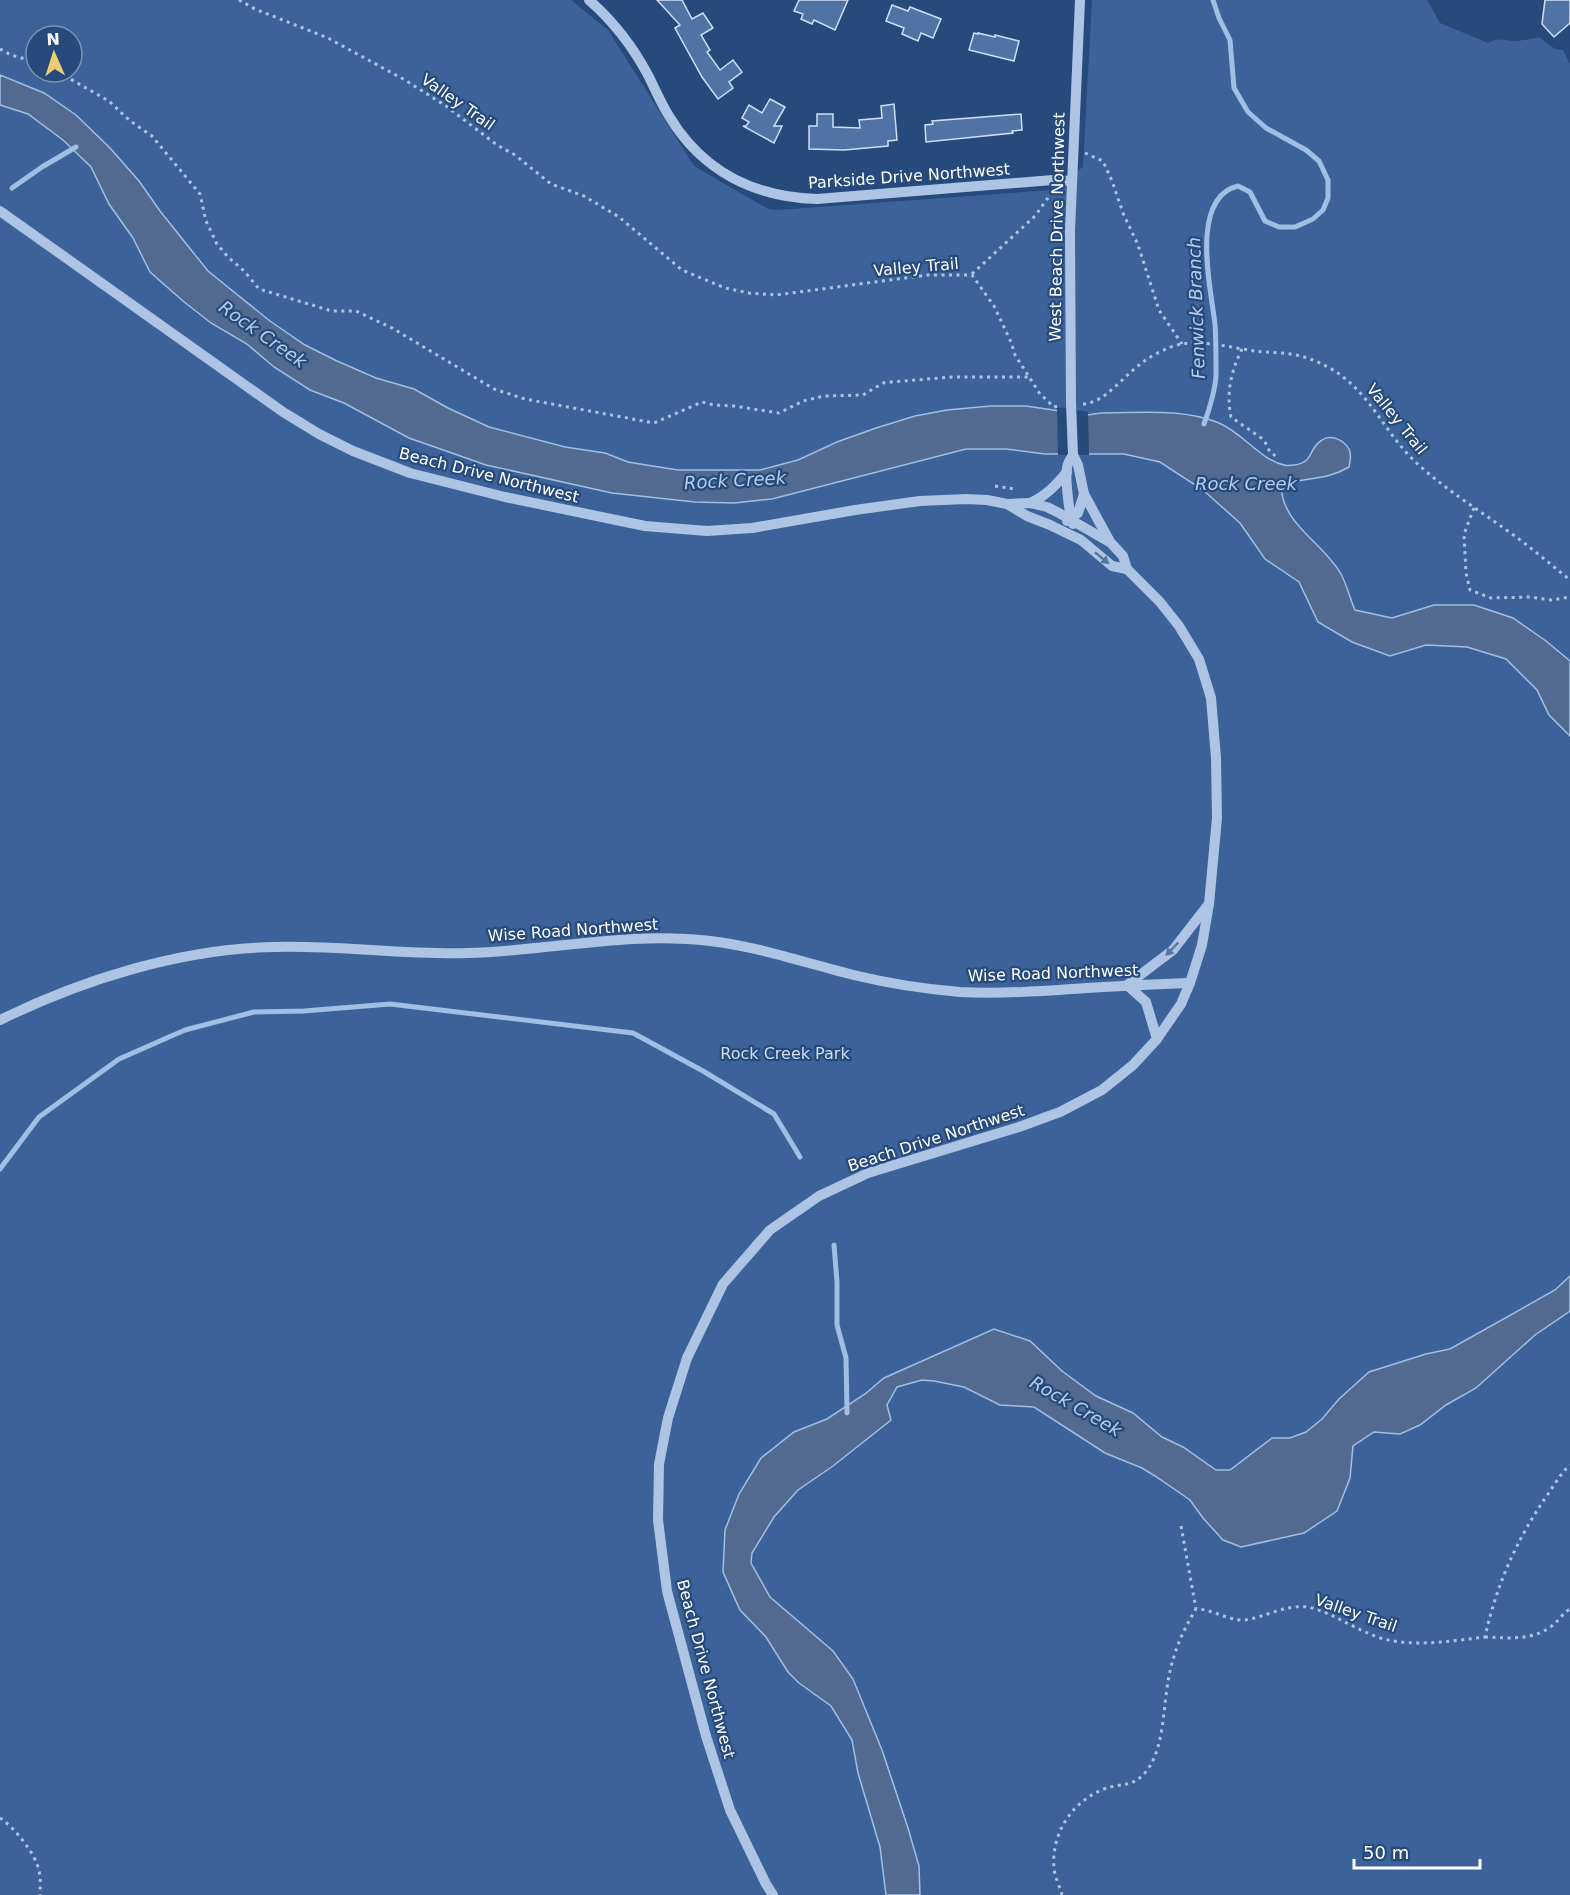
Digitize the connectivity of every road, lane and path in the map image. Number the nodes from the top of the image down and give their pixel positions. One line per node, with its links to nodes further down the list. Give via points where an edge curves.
1 (240, 0): 11 (path, Valley Trail, via 328,38 405,80 515,155 550,184 584,196 619,217 682,270 725,288 776,295 928,275)
2 (589, 0): 8 (street, Parkside Drive Northwest, via 635,52 668,116 688,142 722,172 747,186 773,194 817,199)
3 (1080, 0): 7 (street, West Beach Drive Northwest)
4 (0, 49): 5 (path)
5 (24, 59)
6 (79, 84): 14 (path, via 109,101 152,135 200,194 206,221 218,244 259,289 332,311 356,311 494,389 525,399 654,423 702,402 779,413 824,396 863,395 891,381)
7 (1073, 147): 8 (street, West Beach Drive Northwest); 12 (path, via 1103,161 1138,245 1159,310)
8 (1072, 181): 15 (street, West Beach Drive Northwest)
9 (1050, 195): 11 (path, via 1035,216)
10 (0, 211): 23 (street, Beach Drive Northwest, via 283,412 353,451 410,473 645,526 707,531 752,528 920,501 966,499)
11 (972, 274): 14 (path, Valley Trail, via 994,306 1015,356)
12 (1182, 344): 13 (path, Valley Trail); 15 (path, Valley Trail, via 1140,363 1091,404)
13 (1242, 349): 17 (path, via 1228,393 1231,417 1264,440); 24 (path, Valley Trail, via 1303,356 1333,370 1368,400 1419,466)
14 (1029, 377): 15 (path, Valley Trail, via 1054,407)
15 (1072, 405): 16 (street, West Beach Drive Northwest, bridge)
16 (1073, 455): 18 (street, West Beach Drive Northwest); 21 (street, West Beach Drive Northwest)
17 (1277, 457)
18 (1066, 472): 22 (street, via 1048,492); 25 (street, West Beach Drive Northwest)
19 (991, 486): 20 (path)
20 (1025, 490)
21 (1084, 494): 25 (street, via 1078,513); 28 (street, West Beach Drive Northwest)
22 (1030, 503): 23 (street, Beach Drive Northwest); 25 (street, Beach Drive Northwest)
23 (1007, 504): 26 (street, Beach Drive Northwest)
24 (1474, 508): 30 (path, Valley Trail); 31 (path, via 1464,534 1470,590 1491,598)
25 (1071, 519): 26 (street); 27 (street, West Beach Drive Northwest); 28 (street, Beach Drive Northwest)
26 (1050, 525): 27 (street, Beach Drive Northwest)
27 (1081, 540): 29 (street, Beach Drive Northwest, one-way to 29, via 1112,566)
28 (1111, 543): 29 (street, Beach Drive Northwest, via 1123,556)
29 (1126, 569): 32 (street, Beach Drive Northwest, via 1179,626 1199,658 1211,698 1217,818)
30 (1570, 580)
31 (1570, 597)
32 (1209, 904): 33 (street, Beach Drive Northwest); 34 (street, one-way to 34, via 1173,950)
33 (1190, 983): 34 (street, Wise Road Northwest); 36 (street, Beach Drive Northwest)
34 (1127, 985): 35 (street, Wise Road Northwest, via 1005,993 940,990 877,981 758,949 676,938 613,939 470,953 274,947 218,952 132,970); 36 (street, via 1146,1002)
35 (0, 1020)
36 (1157, 1040): 44 (street, Beach Drive Northwest, via 1102,1090 1060,1112 868,1173 819,1196 770,1230 723,1284 687,1358 668,1418 659,1464 658,1520 667,1591 730,1810)
37 (1570, 1465): 41 (path, via 1529,1521 1512,1554)
38 (1181, 1526): 39 (path)
39 (1197, 1609): 41 (path, Valley Trail, via 1244,1620 1283,1609 1311,1607 1384,1639 1418,1642); 45 (path, via 1183,1630 1174,1656 1162,1736 1148,1768 1135,1783 1105,1789 1084,1799 1059,1833 1054,1871)
40 (1570, 1609): 41 (path, Valley Trail, via 1540,1634 1524,1638)
41 (1485, 1637)
42 (0, 1818): 43 (path, via 30,1851 39,1870)
43 (40, 1895)
44 (773, 1895)
45 (1062, 1895)

